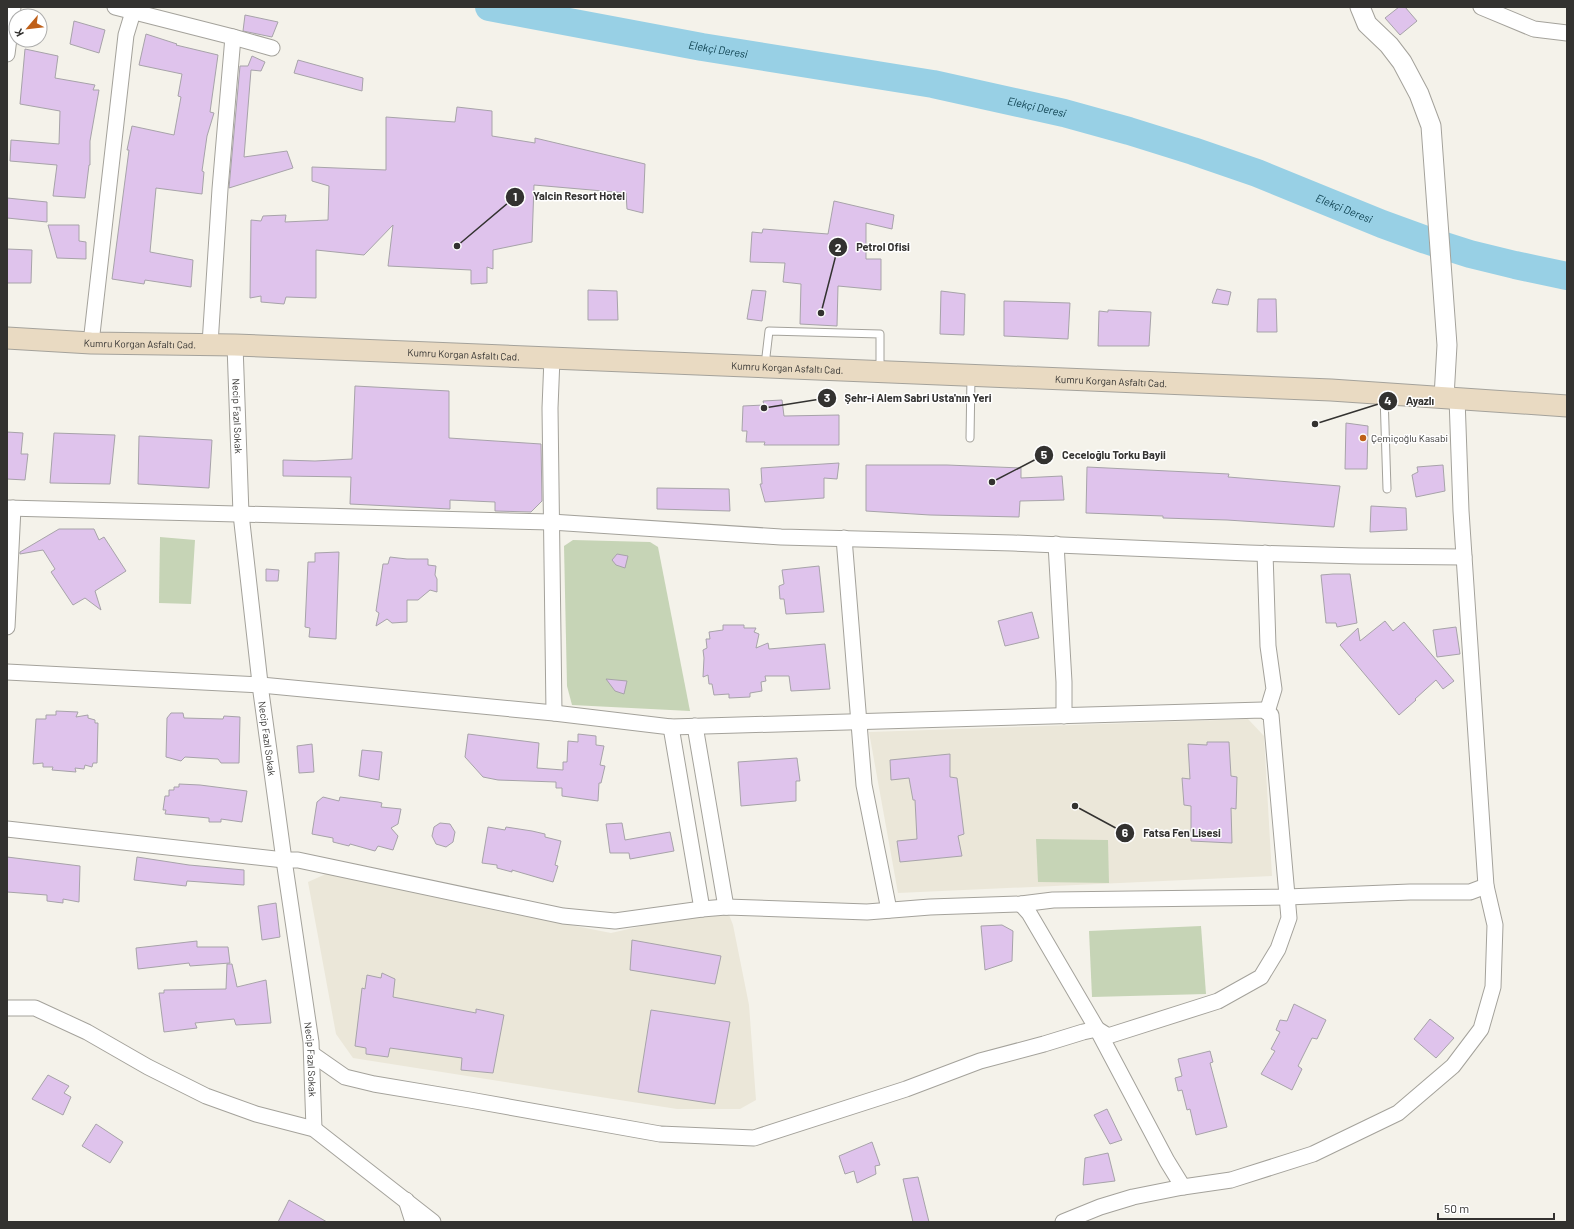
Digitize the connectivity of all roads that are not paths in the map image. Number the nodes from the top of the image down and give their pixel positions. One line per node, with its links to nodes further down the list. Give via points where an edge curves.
1 (13, 7): 9 (street)
2 (115, 7): 5 (street)
3 (1360, 7): 19 (street, via 1367,24 1402,62 1419,94 1431,126)
4 (1481, 7): 6 (street, via 1534,29)
5 (133, 12): 7 (street); 11 (street, via 126,35)
6 (1567, 33)
7 (233, 37): 8 (street); 12 (street)
8 (272, 48)
9 (7, 54)
10 (7, 338): 11 (main road, Kumru Korgan Asfaltı Cad.)
11 (91, 343): 12 (main road, Kumru Korgan Asfaltı Cad.)
12 (210, 344): 13 (main road, Kumru Korgan Asfaltı Cad.)
13 (235, 345): 14 (main road, Kumru Korgan Asfaltı Cad.); 24 (street, Necip Fazıl Sokak)
14 (552, 358): 15 (main road, Kumru Korgan Asfaltı Cad.); 25 (street)
15 (765, 367): 16 (main road, Kumru Korgan Asfaltı Cad.); 16 (lane, via 768,331 880,334)
16 (880, 371): 17 (main road, Kumru Korgan Asfaltı Cad.)
17 (971, 375): 18 (main road, Kumru Korgan Asfaltı Cad.); 21 (lane)
18 (1384, 393): 19 (main road, Kumru Korgan Asfaltı Cad.); 22 (lane)
19 (1450, 398): 20 (main road, Kumru Korgan Asfaltı Cad.); 29 (street)
20 (1567, 406)
21 (970, 438)
22 (1387, 489)
23 (10, 508): 24 (street); 30 (street)
24 (241, 514): 25 (street); 33 (street, Necip Fazıl Sokak)
25 (551, 522): 26 (street); 35 (street)
26 (844, 538): 27 (street); 37 (street)
27 (1056, 544): 28 (street); 36 (street)
28 (1265, 553): 29 (street); 34 (street, via 1268,646 1274,688)
29 (1464, 557): 42 (street)
30 (8, 584): 31 (street)
31 (7, 627)
32 (7, 672): 33 (street)
33 (261, 685): 35 (street); 41 (street, Necip Fazıl Sokak)
34 (1267, 712): 36 (street, via 1263,710); 43 (street, via 1271,715)
35 (554, 713): 39 (street)
36 (1064, 716): 37 (street)
37 (859, 722): 38 (street); 47 (street, via 864,785)
38 (695, 726): 39 (street); 45 (street)
39 (671, 727): 46 (street)
40 (7, 829): 41 (street)
41 (284, 860): 46 (street, via 298,860 562,916 615,921); 50 (street, Necip Fazıl Sokak)
42 (1486, 886): 43 (street, via 1470,892); 52 (street, via 1495,925 1493,987 1481,1029 1453,1066 1398,1113 1313,1154 1232,1180)
43 (1287, 897): 44 (street, via 1053,900); 49 (street, via 1289,918 1278,949 1261,977 1218,1001 1116,1034 1108,1036)
44 (1021, 904): 47 (street); 49 (street, via 1029,913)
45 (726, 908): 46 (street); 47 (street, via 867,912)
46 (702, 909)
47 (889, 910)
48 (7, 1008): 51 (street, via 35,1008 87,1032 206,1096 256,1114)
49 (1097, 1029): 50 (street, via 980,1061 906,1089 754,1138 660,1134 374,1084 345,1077); 52 (street)
50 (312, 1054): 51 (street, Necip Fazıl Sokak)
51 (314, 1129): 53 (street)
52 (1183, 1187): 56 (street, via 1133,1197)
53 (406, 1200): 54 (street); 55 (street)
54 (413, 1222)
55 (433, 1222)
56 (1063, 1222)

